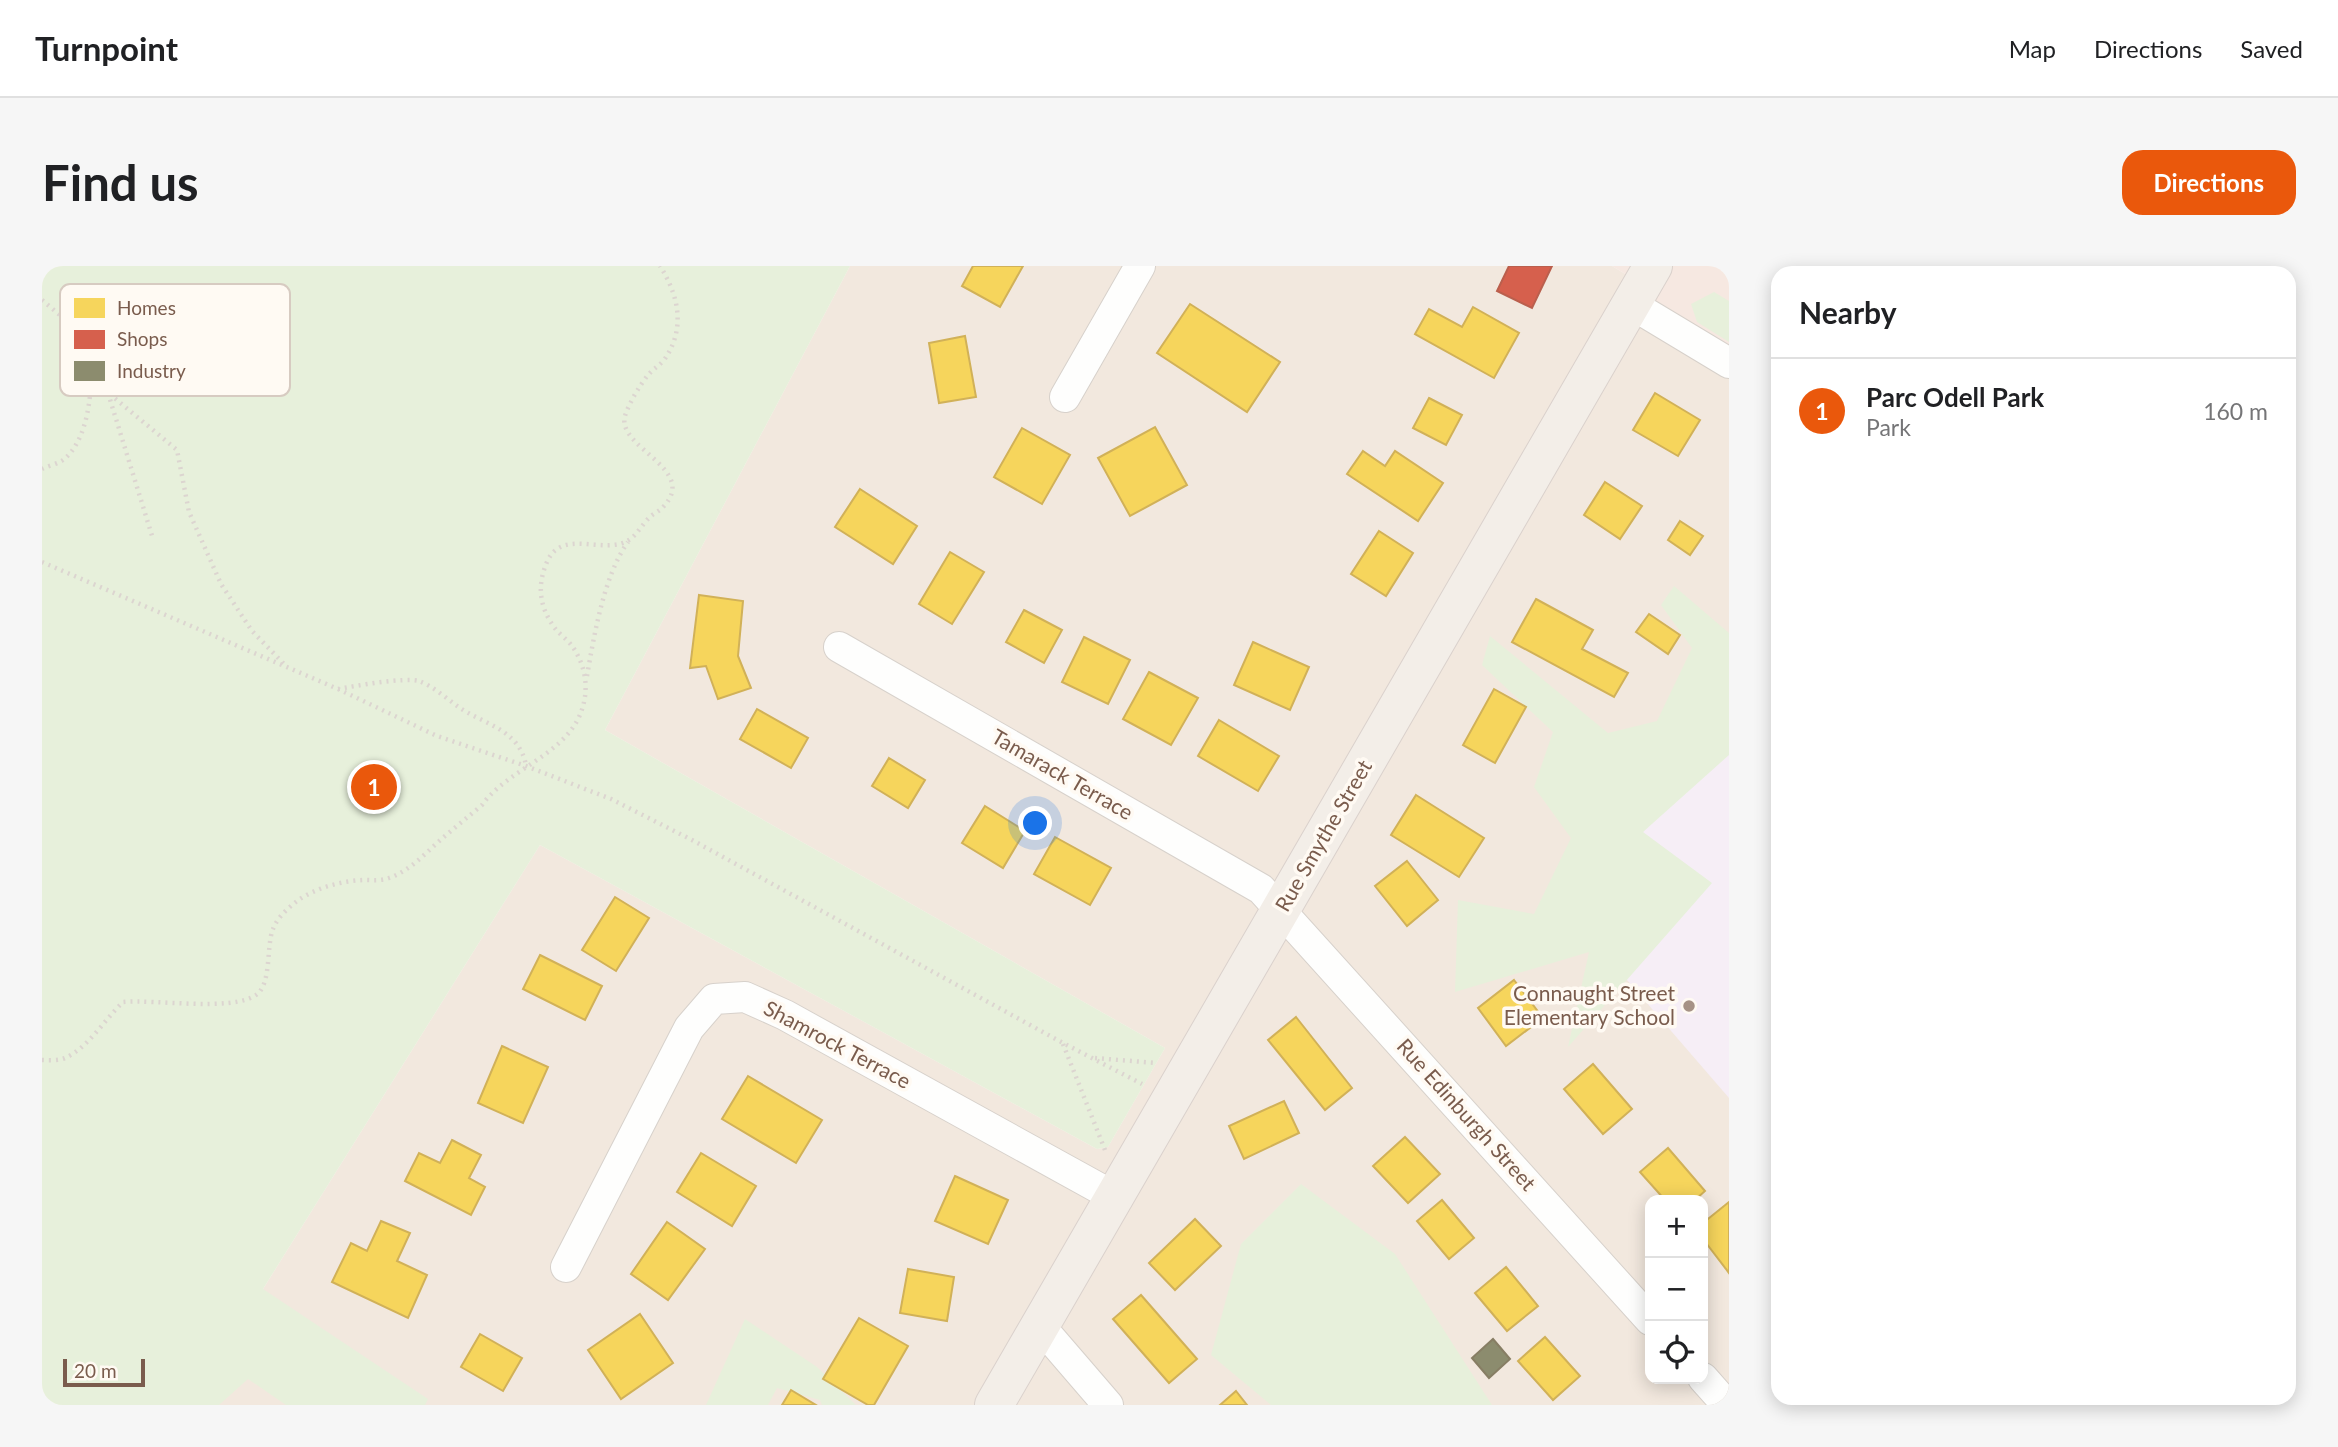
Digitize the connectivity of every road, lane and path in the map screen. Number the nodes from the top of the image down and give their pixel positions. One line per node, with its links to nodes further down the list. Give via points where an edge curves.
1 (660, 266): 14 (path, via 673,286 676,334 671,349 648,375 624,418 625,427 667,471 673,485 663,508)
2 (1140, 266): 11 (street)
3 (1653, 266): 5 (main road, Rue Smythe Street)
4 (42, 300): 6 (path)
5 (1631, 304): 7 (street); 21 (main road, Rue Smythe Street)
6 (60, 315)
7 (1729, 363)
8 (90, 396): 12 (path, via 82,434 64,460)
9 (109, 396): 13 (path)
10 (113, 396): 17 (path, via 177,450 189,512 221,584 251,631)
11 (1065, 397)
12 (42, 469)
13 (153, 539)
14 (628, 541): 18 (path, via 606,590); 18 (path, via 560,546 544,570 539,592 542,603 554,628 572,647)
15 (42, 562): 17 (path)
16 (839, 647): 21 (street, Tamarack Terrace, via 1262,890)
17 (290, 670): 19 (path)
18 (586, 678): 20 (path, via 582,707 573,726 554,747)
19 (338, 689): 20 (path, via 437,736); 20 (path, via 420,681 499,728 524,754)
20 (526, 766): 22 (path, via 611,799 692,840); 24 (path, via 410,867 390,878 315,891 283,913 274,926 265,978 256,995 233,1002 123,1002 74,1052 63,1059)
21 (1281, 909): 28 (main road, Rue Smythe Street); 30 (street, Rue Edinburgh Street)
22 (1063, 1043): 23 (path); 27 (path)
23 (1091, 1058): 25 (path); 26 (path)
24 (42, 1060)
25 (1163, 1063)
26 (1149, 1088)
27 (1109, 1158)
28 (1115, 1196): 29 (street, Shamrock Terrace, via 785,1015 745,997 714,999 689,1028); 31 (main road, Rue Smythe Street)
29 (566, 1267)
30 (1645, 1314)
31 (1040, 1326): 33 (main road, Rue Smythe Street); 34 (street)
32 (1708, 1384): 35 (street)
33 (995, 1405)
34 (1108, 1405)
35 (1727, 1405)

